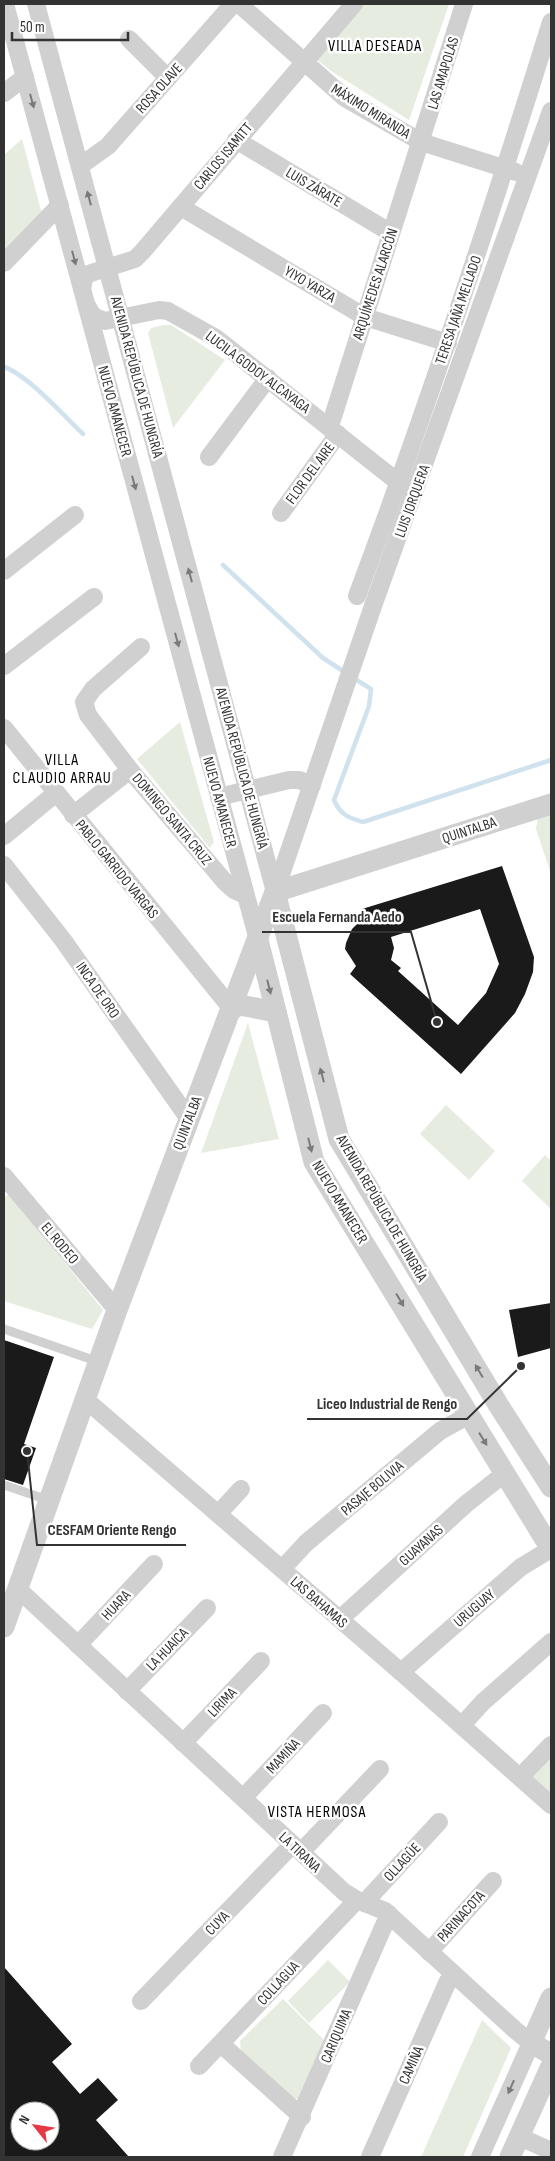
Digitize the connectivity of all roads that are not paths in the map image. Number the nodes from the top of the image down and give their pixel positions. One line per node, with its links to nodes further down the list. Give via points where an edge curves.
1 (5, 4): 10 (street, NUEVO AMANECER)
2 (36, 4): 16 (street, AVENIDA REPÚBLICA DE HUNGRÍA)
3 (233, 4): 11 (street, ROSA OLAVE)
4 (239, 4): 9 (street, MÁXIMO MIRANDA)
5 (354, 4): 9 (street, CARLOS ISAMITT)
6 (464, 4): 15 (street, LAS AMAPOLAS)
7 (551, 22): 17 (street, TERESA JAÑA MELLADO)
8 (129, 39): 11 (street)
9 (303, 63): 14 (street, CARLOS ISAMITT); 15 (street, MÁXIMO MIRANDA, via 345,98)
10 (25, 77): 12 (street); 19 (street, NUEVO AMANECER, one-way to 19)
11 (168, 78): 16 (street, ROSA OLAVE, via 108,146)
12 (4, 93)
13 (551, 111): 18 (street, LUIS JORQUERA)
14 (236, 140): 20 (street, CARLOS ISAMITT); 21 (street, LUIS ZÁRATE)
15 (421, 142): 17 (street, MÁXIMO MIRANDA); 21 (street, ARQUÍMEDES ALARCÓN)
16 (80, 166): 23 (street, AVENIDA REPÚBLICA DE HUNGRÍA, one-way to 16)
17 (506, 168): 18 (street, MÁXIMO MIRANDA); 28 (street, TERESA JAÑA MELLADO)
18 (528, 177): 33 (street, LUIS JORQUERA)
19 (60, 206): 22 (street); 24 (street, NUEVO AMANECER, one-way to 24)
20 (181, 207): 23 (street, CARLOS ISAMITT, via 135,259); 26 (street, YIYO YARZA)
21 (391, 233): 26 (street, ARQUÍMEDES ALARCÓN)
22 (4, 263)
23 (107, 268): 24 (street, CARLOS ISAMITT, via 88,274); 27 (street, AVENIDA REPÚBLICA DE HUNGRÍA)
24 (82, 289): 25 (street, NUEVO AMANECER)
25 (87, 306): 27 (street, LUCILA GODOY ALCAYAGA, via 100,320); 46 (street, NUEVO AMANECER, one-way to 46)
26 (365, 317): 28 (street, YIYO YARZA); 30 (street, ARQUÍMEDES ALARCÓN)
27 (121, 319): 29 (street, LUCILA GODOY ALCAYAGA, via 168,311 216,338); 44 (street, AVENIDA REPÚBLICA DE HUNGRÍA, one-way to 27)
28 (448, 343): 32 (street, TERESA JAÑA MELLADO)
29 (268, 378): 30 (street, LUCILA GODOY ALCAYAGA); 31 (street)
30 (334, 430): 32 (street, LUCILA GODOY ALCAYAGA); 34 (street, FLOR DEL AIRE)
31 (209, 457)
32 (399, 484): 33 (street, LUCILA GODOY ALCAYAGA); 37 (street, TERESA JAÑA MELLADO)
33 (415, 493): 43 (street, LUIS JORQUERA)
34 (281, 512)
35 (75, 516): 36 (street)
36 (4, 571)
37 (357, 596)
38 (94, 597): 40 (street)
39 (141, 647): 42 (street, DOMINGO SANTA CRUZ, via 93,689 84,702 88,716)
40 (4, 666)
41 (4, 728): 45 (street, PABLO GARRIDO VARGAS)
42 (130, 770): 48 (street); 52 (street, DOMINGO SANTA CRUZ, via 225,882)
43 (312, 785): 44 (street, via 288,780); 51 (street, LUIS JORQUERA)
44 (247, 789): 46 (street); 51 (street, AVENIDA REPÚBLICA DE HUNGRÍA)
45 (56, 793): 48 (street, PABLO GARRIDO VARGAS); 49 (street)
46 (219, 797): 52 (street, NUEVO AMANECER)
47 (551, 804): 51 (street, QUINTALBA)
48 (73, 815): 54 (street, PABLO GARRIDO VARGAS)
49 (4, 836)
50 (4, 865): 56 (street, INCA DE ORO, via 63,940)
51 (275, 892): 53 (street, QUINTALBA); 58 (street, AVENIDA REPÚBLICA DE HUNGRÍA, one-way to 51, via 339,1139)
52 (245, 895): 53 (street, NUEVO AMANECER)
53 (258, 940): 54 (street, QUINTALBA); 55 (street, NUEVO AMANECER, one-way to 55)
54 (232, 1009): 55 (street, via 240,1005); 56 (street, QUINTALBA)
55 (276, 1012): 59 (street, NUEVO AMANECER, one-way to 59, via 314,1162)
56 (188, 1119): 60 (street, QUINTALBA)
57 (4, 1176): 60 (street, EL RODEO)
58 (403, 1247): 59 (street); 65 (street, AVENIDA REPÚBLICA DE HUNGRÍA, one-way to 58)
59 (379, 1266): 64 (street, NUEVO AMANECER, one-way to 64)
60 (117, 1310): 62 (street, QUINTALBA)
61 (4, 1329): 62 (lane)
62 (99, 1362): 63 (street, QUINTALBA)
63 (86, 1400): 70 (street, QUINTALBA); 71 (street, LAS BAHAMAS)
64 (468, 1415): 66 (street, NUEVO AMANECER, one-way to 66); 74 (street, PASAJE BOLIVIA, via 440,1431 306,1543)
65 (532, 1456): 66 (street); 68 (street, AVENIDA REPÚBLICA DE HUNGRÍA)
66 (504, 1474): 72 (street, NUEVO AMANECER); 77 (street, GUAYANAS, via 466,1504)
67 (4, 1485): 70 (lane)
68 (551, 1487)
69 (241, 1489): 71 (street)
70 (49, 1501): 75 (street, QUINTALBA)
71 (218, 1514): 74 (street, LAS BAHAMAS)
72 (551, 1549): 82 (street, URUGUAY, via 522,1567)
73 (154, 1564): 80 (street, HUARA)
74 (282, 1569): 77 (street, LAS BAHAMAS)
75 (18, 1589): 78 (street, QUINTALBA); 80 (street, LA TIRANA)
76 (207, 1608): 83 (street, LA HUAICA)
77 (340, 1620): 82 (street, LAS BAHAMAS)
78 (4, 1627)
79 (551, 1642): 85 (street, via 483,1702)
80 (78, 1645): 83 (street, LA TIRANA)
81 (260, 1661): 86 (street, LIRIMA)
82 (401, 1672): 85 (street, LAS BAHAMAS)
83 (127, 1691): 86 (street, LA TIRANA)
84 (323, 1713): 90 (street, MAMIÑA)
85 (462, 1726): 89 (street, LAS BAHAMAS)
86 (183, 1743): 90 (street, LA TIRANA)
87 (551, 1745): 89 (street)
88 (380, 1769): 93 (street, CUYA)
89 (520, 1776): 91 (street, LAS BAHAMAS)
90 (243, 1798): 93 (street, LA TIRANA)
91 (551, 1805)
92 (440, 1822): 95 (street, OLLAGÜE)
93 (297, 1849): 95 (street, LA TIRANA, via 344,1892); 100 (street, CUYA)
94 (493, 1880): 97 (street, PARINACOTA)
95 (361, 1901): 96 (street, LA TIRANA); 102 (street, COLLAGUA)
96 (389, 1914): 97 (street, LA TIRANA); 105 (street, CARIQUIMA)
97 (429, 1952): 98 (street, LA TIRANA)
98 (455, 1976): 101 (street, LA TIRANA); 109 (street, CAMIÑA, via 448,1981)
99 (551, 1998): 101 (street)
100 (141, 2001)
101 (532, 2043): 103 (street, LA TIRANA); 110 (street, one-way to 110)
102 (221, 2044): 104 (street, COLLAGUA); 105 (street)
103 (551, 2065): 106 (street)
104 (199, 2066)
105 (302, 2117): 108 (street, CARIQUIMA)
106 (520, 2137): 107 (street); 111 (street)
107 (551, 2150)
108 (282, 2157)
109 (370, 2157)
110 (480, 2157)
111 (510, 2157)

